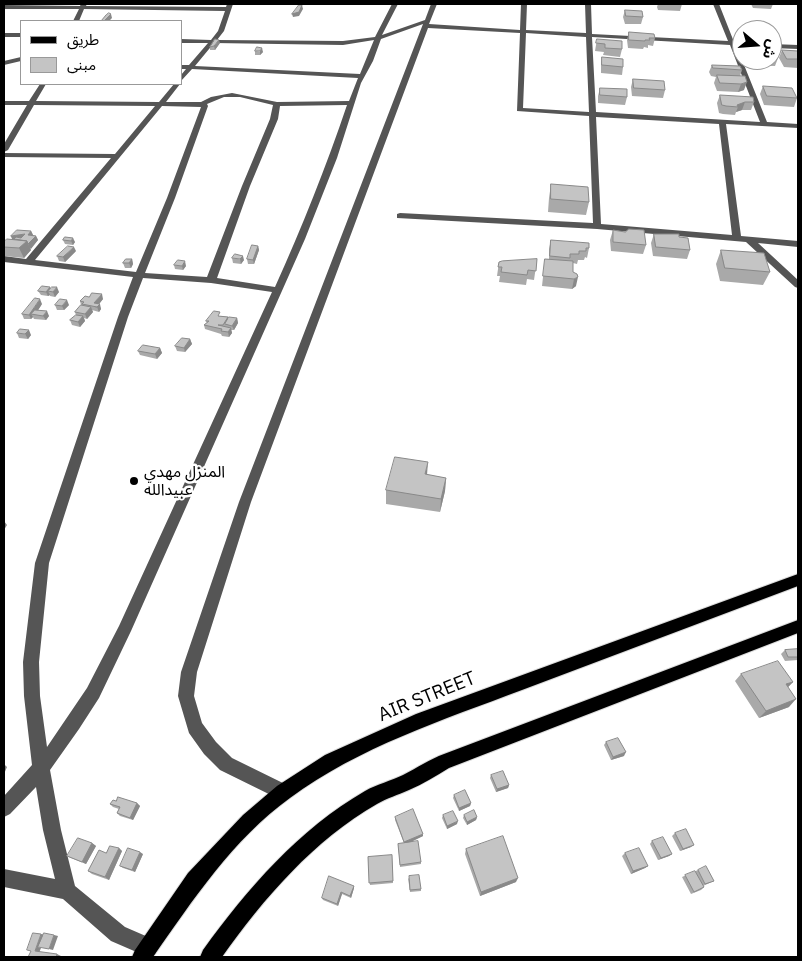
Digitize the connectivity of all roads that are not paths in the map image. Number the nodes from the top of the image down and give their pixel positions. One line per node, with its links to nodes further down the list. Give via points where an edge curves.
1 (395, 4): 18 (street)
2 (434, 4): 13 (street)
3 (524, 4): 14 (street)
4 (588, 4): 17 (street)
5 (716, 4): 20 (street)
6 (83, 6): 9 (street); 10 (street); 12 (street)
7 (229, 6): 10 (street); 21 (street)
8 (4, 7): 9 (street)
9 (12, 7): 11 (street)
10 (153, 9)
11 (4, 13)
12 (76, 20)
13 (427, 24): 14 (street); 18 (street); 62 (street, via 245,502 189,672 186,696 195,727 210,748 226,764)
14 (523, 32): 17 (street); 41 (street, via 520,110)
15 (4, 35): 16 (street)
16 (20, 35)
17 (589, 35): 22 (street); 41 (street)
18 (378, 38): 21 (street, via 343,43); 31 (street)
19 (182, 41): 21 (street)
20 (732, 41)
21 (214, 42): 29 (street)
22 (732, 43)
23 (782, 46): 24 (street)
24 (798, 47)
25 (20, 59): 26 (street)
26 (4, 64): 27 (street)
27 (20, 66)
28 (182, 67): 29 (street)
29 (192, 67): 31 (street); 32 (street)
30 (744, 70): 43 (street)
31 (362, 76): 38 (street)
32 (182, 78)
33 (42, 85): 36 (street)
34 (176, 85): 37 (street)
35 (4, 102): 36 (street)
36 (31, 102): 37 (street); 45 (street)
37 (160, 103): 39 (street); 47 (street)
38 (352, 103): 40 (street); 58 (street, via 312,213)
39 (202, 104): 40 (street, via 232,94); 55 (street, via 205,106 195,136)
40 (277, 104): 56 (street)
41 (592, 114): 42 (street); 49 (street)
42 (722, 122): 43 (street); 50 (street)
43 (765, 124): 44 (street)
44 (798, 126)
45 (4, 150)
46 (4, 155): 47 (street)
47 (117, 156): 54 (street)
48 (400, 216): 49 (street)
49 (598, 226): 50 (street)
50 (737, 239): 51 (street)
51 (749, 240): 52 (street); 57 (street)
52 (798, 244)
53 (4, 259): 54 (street)
54 (28, 262): 55 (street)
55 (139, 275): 56 (street); 61 (street, via 42,563 31,662 32,696)
56 (212, 280): 58 (street)
57 (798, 285)
58 (278, 290): 61 (street, via 124,631 93,692)
59 (798, 580): 62 (main road, AIR STREET, via 416,722 332,761)
60 (798, 626): 67 (main road, via 444,762 372,797 303,850 259,894)
61 (42, 767): 63 (street); 65 (street, via 52,830)
62 (283, 792): 66 (main road, AIR STREET, via 249,821 195,880)
63 (4, 808)
64 (4, 878): 65 (street)
65 (67, 891): 66 (street)
66 (145, 952)
67 (210, 957)

